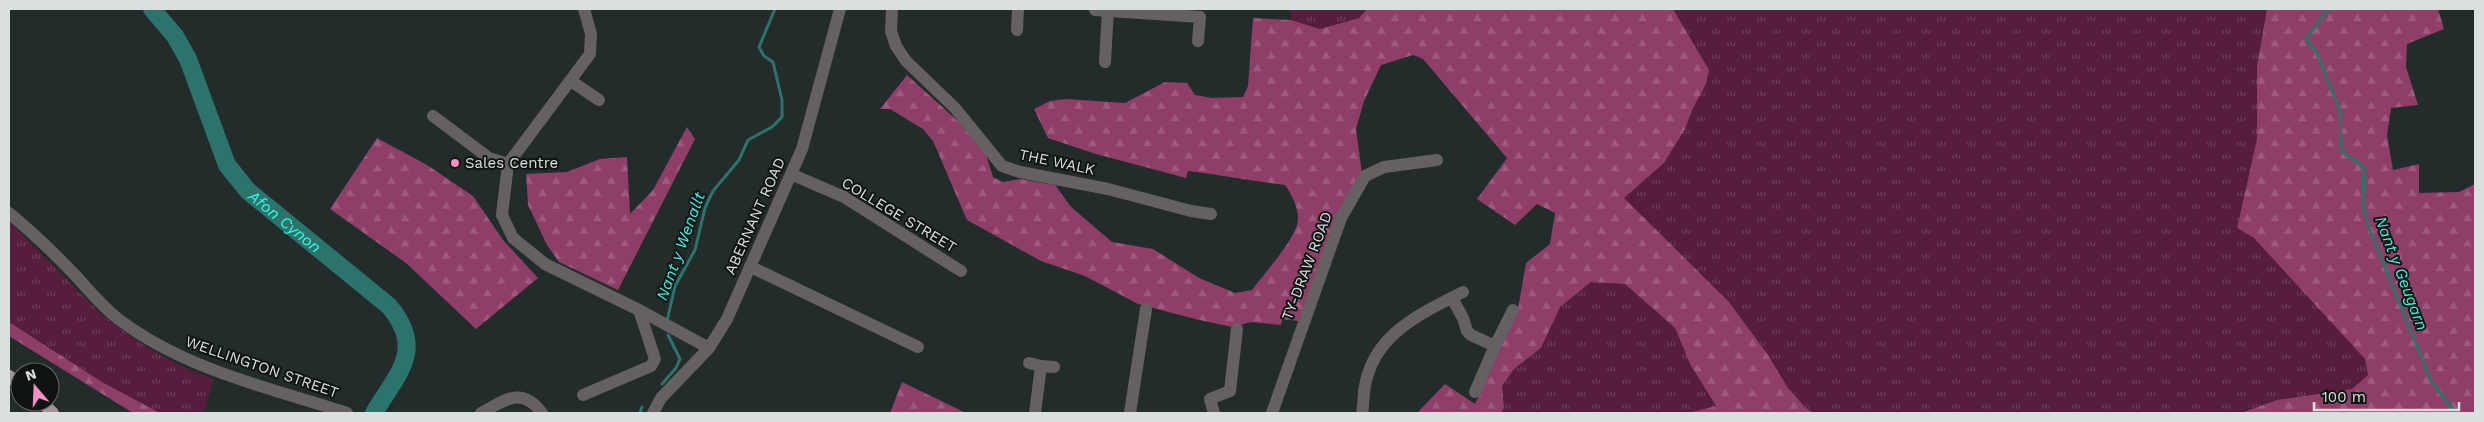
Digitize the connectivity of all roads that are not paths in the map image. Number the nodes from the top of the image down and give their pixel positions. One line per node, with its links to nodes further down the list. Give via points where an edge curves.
1 (584, 9): 9 (street, via 590,34 590,54)
2 (840, 9): 14 (street, ABERNANT ROAD)
3 (892, 9): 16 (street, THE WALK, via 891,31 906,61 955,108 1002,166)
4 (1018, 9): 6 (street)
5 (1104, 10): 7 (street, via 1200,18); 8 (street)
6 (1017, 30)
7 (1198, 41)
8 (1106, 62)
9 (571, 81): 10 (street); 13 (street)
10 (599, 100)
11 (432, 116): 13 (street, via 489,158)
12 (1437, 160): 36 (street, TY-DRAW ROAD, via 1384,167 1365,176 1341,218)
13 (508, 164): 19 (street, via 502,215 513,238 545,264)
14 (793, 175): 17 (street, ABERNANT ROAD); 18 (street, COLLEGE STREET, via 844,197)
15 (9, 213): 29 (street, WELLINGTON STREET, via 99,301 145,337 213,370)
16 (1211, 214)
17 (751, 267): 24 (street); 25 (street, ABERNANT ROAD, via 728,319)
18 (961, 271)
19 (640, 310): 25 (street); 28 (street, via 655,359 651,366)
20 (1146, 310): 34 (street)
21 (1513, 310): 23 (street)
22 (1237, 329): 35 (street, via 1230,390 1210,399)
23 (1495, 346): 27 (street); 37 (street, via 1466,330 1457,295 1412,319 1388,338 1368,376)
24 (918, 347)
25 (709, 348): 32 (street, ABERNANT ROAD, via 661,398)
26 (1054, 367): 33 (street, via 1035,364)
27 (1475, 392)
28 (583, 394)
29 (348, 413)
30 (481, 413): 31 (street, via 513,397 524,399)
31 (542, 413)
32 (653, 413)
33 (1035, 413)
34 (1130, 413)
35 (1214, 413)
36 (1272, 413)
37 (1362, 413)

